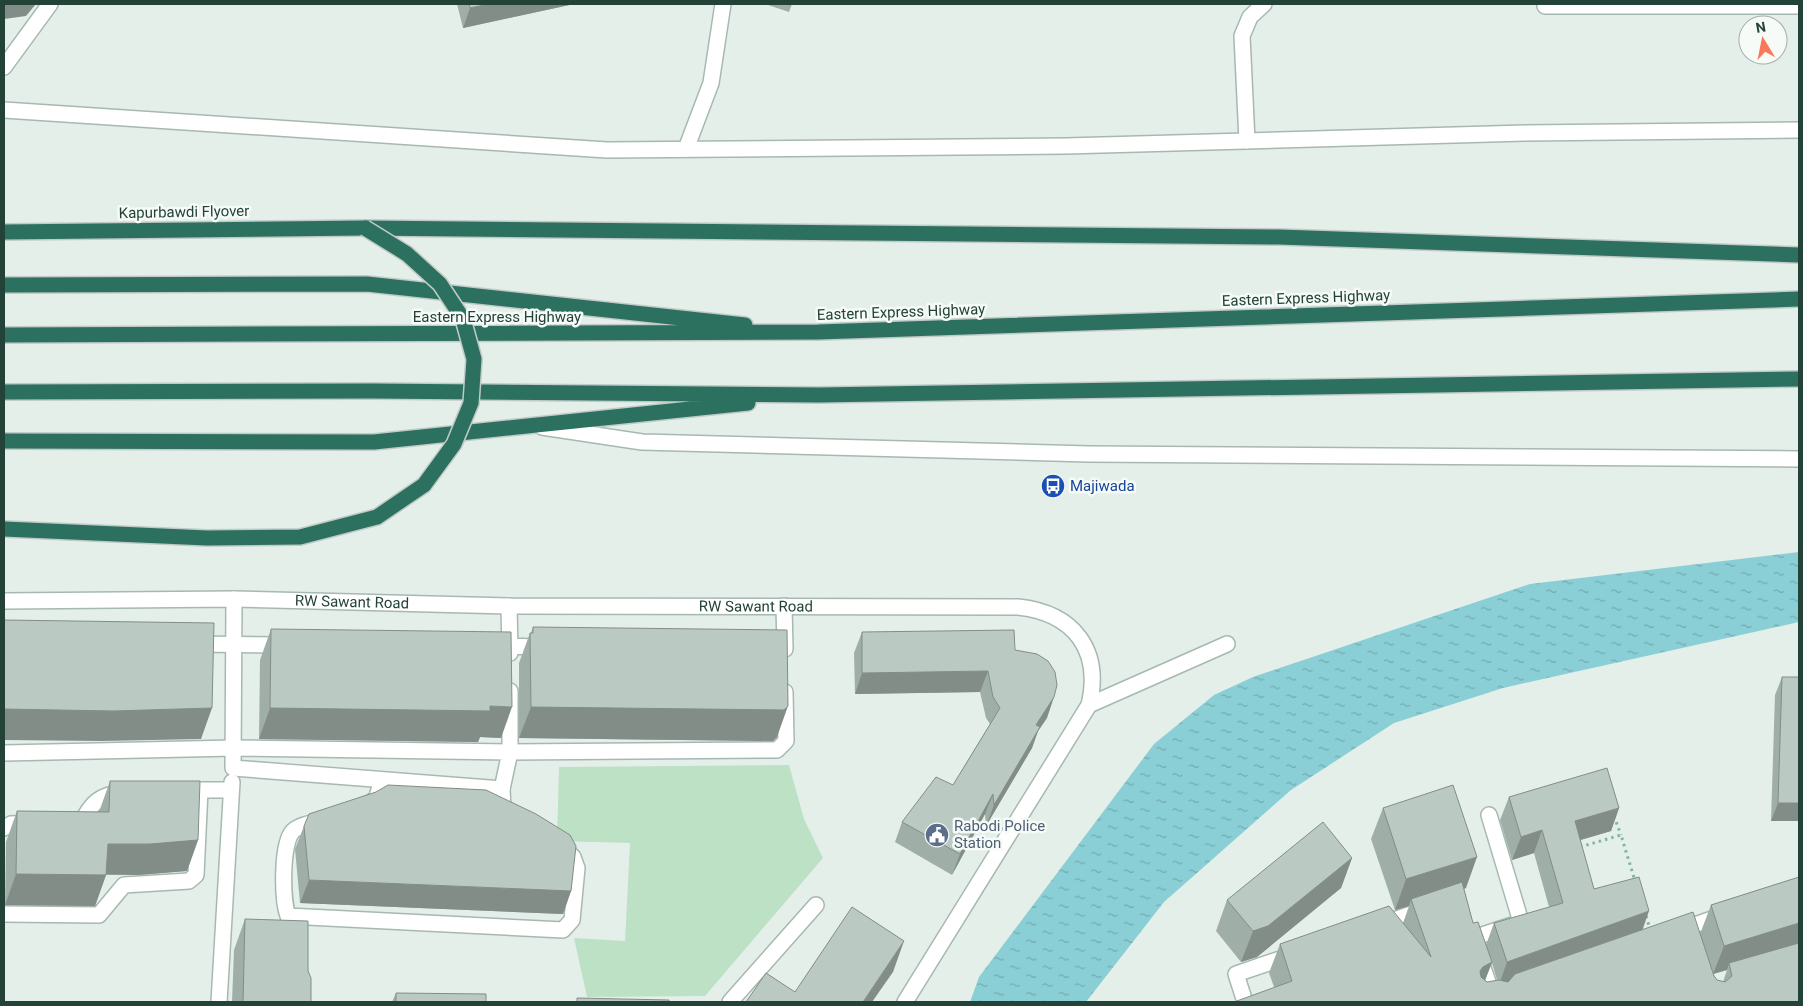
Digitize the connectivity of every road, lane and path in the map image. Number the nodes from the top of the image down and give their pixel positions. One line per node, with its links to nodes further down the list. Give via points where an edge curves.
1 (50, 4): 6 (street)
2 (723, 4): 10 (street, via 711,83)
3 (1264, 4): 9 (street, via 1250,17 1242,36)
4 (1545, 6): 5 (street)
5 (1799, 6)
6 (4, 67)
7 (4, 110): 10 (street, via 607,150)
8 (1799, 130): 9 (street)
9 (1247, 141): 10 (street)
10 (686, 149)
11 (365, 228): 12 (highway, Kapurbawdi Flyover); 13 (highway, Kapurbawdi Flyover, via 1279,237); 24 (highway, bridge, via 407,254 440,284 462,318 474,359 471,403 454,444 424,485 377,517 300,537 207,538)
12 (4, 232)
13 (1799, 254)
14 (4, 285): 16 (highway, via 367,284)
15 (1799, 299): 16 (highway, Eastern Express Highway)
16 (818, 332): 17 (highway, Eastern Express Highway)
17 (4, 335)
18 (1799, 379): 20 (highway)
19 (4, 392): 20 (highway)
20 (819, 395): 21 (highway)
21 (532, 426): 22 (highway, via 374,442); 23 (street, via 642,442 1089,454)
22 (4, 441)
23 (1799, 459)
24 (4, 529)
25 (234, 599): 26 (street, RW Sawant Road); 27 (street, RW Sawant Road); 31 (street)
26 (4, 601)
27 (509, 606): 28 (street, RW Sawant Road); 34 (street)
28 (784, 606): 36 (street, via 785,655); 38 (street, RW Sawant Road, via 1018,607 1053,614 1080,637 1088,653 1093,688)
29 (173, 644): 31 (street)
30 (1227, 644): 38 (street)
31 (233, 645): 32 (street); 39 (street)
32 (302, 645)
33 (480, 646): 34 (street)
34 (510, 646): 35 (street); 40 (street)
35 (559, 647)
36 (765, 650)
37 (785, 678): 40 (street, via 786,741 777,750)
38 (1089, 705): 75 (street, RW Sawant Road)
39 (234, 748): 40 (street); 41 (street); 42 (street)
40 (510, 752): 44 (street)
41 (4, 753)
42 (233, 768): 43 (street); 46 (street)
43 (382, 781): 44 (street); 50 (street, via 376,799)
44 (502, 789): 53 (street, via 503,810)
45 (200, 790): 46 (street); 47 (street); 62 (street, via 196,875 189,881 124,885 99,915)
46 (231, 790): 73 (street, via 229,939)
47 (172, 791)
48 (135, 793): 54 (street, via 107,794 90,806 82,822 11,824)
49 (1612, 808): 55 (path)
50 (356, 809)
51 (338, 815): 56 (street, via 294,829 286,842 284,906 288,916 563,930 572,920 577,868 568,850)
52 (1489, 815): 67 (street, via 1521,922)
53 (519, 820)
54 (4, 828)
55 (1620, 834): 57 (path); 58 (path)
56 (552, 840)
57 (1576, 848)
58 (1637, 887)
59 (1440, 904): 66 (street)
60 (816, 905): 74 (street)
61 (1734, 911): 65 (street)
62 (4, 914)
63 (1645, 914): 68 (path)
64 (1468, 922): 67 (street)
65 (1688, 927): 68 (street); 69 (street)
66 (1366, 930)
67 (1473, 938): 72 (street)
68 (1653, 940)
69 (1693, 944)
70 (1310, 949): 76 (street, via 1236,974)
71 (1511, 991): 72 (street)
72 (1489, 1000)
73 (219, 1002)
74 (730, 1002)
75 (905, 1002)
76 (1244, 1002)

